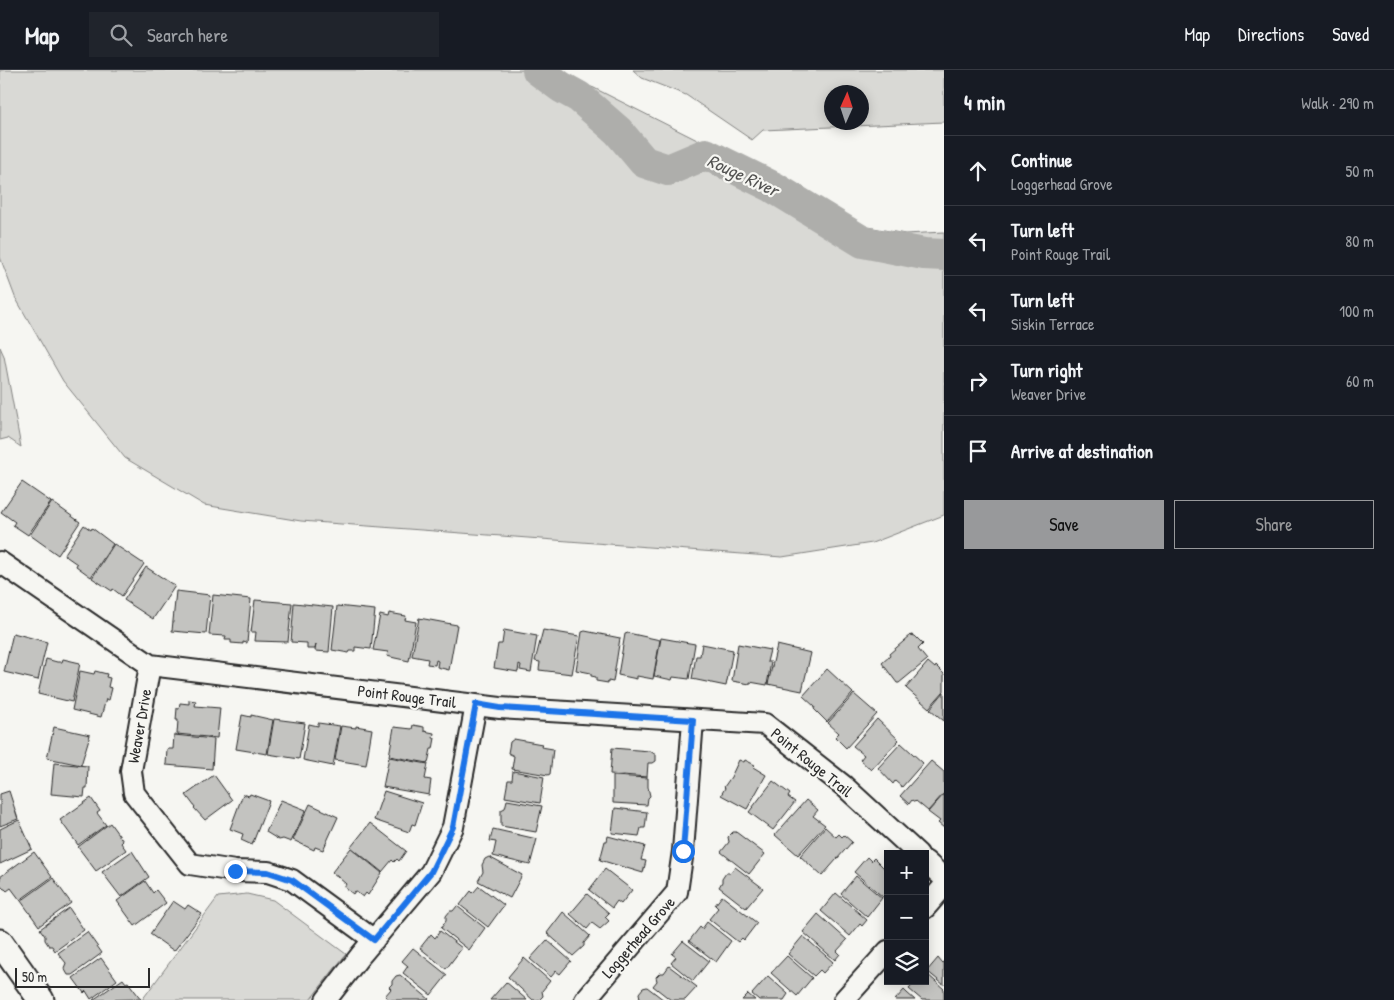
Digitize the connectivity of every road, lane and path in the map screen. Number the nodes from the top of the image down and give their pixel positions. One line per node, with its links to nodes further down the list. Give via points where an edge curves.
1 (0, 562): 2 (street, Point Rouge Trail)
2 (150, 665): 3 (street, Point Rouge Trail); 10 (street, Weaver Drive, via 130,771 134,793 190,864 268,872 292,880)
3 (476, 704): 4 (street, Point Rouge Trail); 10 (street, via 453,827 431,872)
4 (693, 720): 5 (street, Point Rouge Trail, via 765,724 844,786); 15 (street, Loggerhead Grove, via 677,892)
5 (914, 850)
6 (929, 865): 7 (street)
7 (944, 878)
8 (944, 886): 9 (street)
9 (929, 903)
10 (374, 940): 14 (street)
11 (0, 942): 13 (street)
12 (884, 955): 16 (street)
13 (41, 1000)
14 (326, 1000)
15 (585, 1000)
16 (844, 1000)

